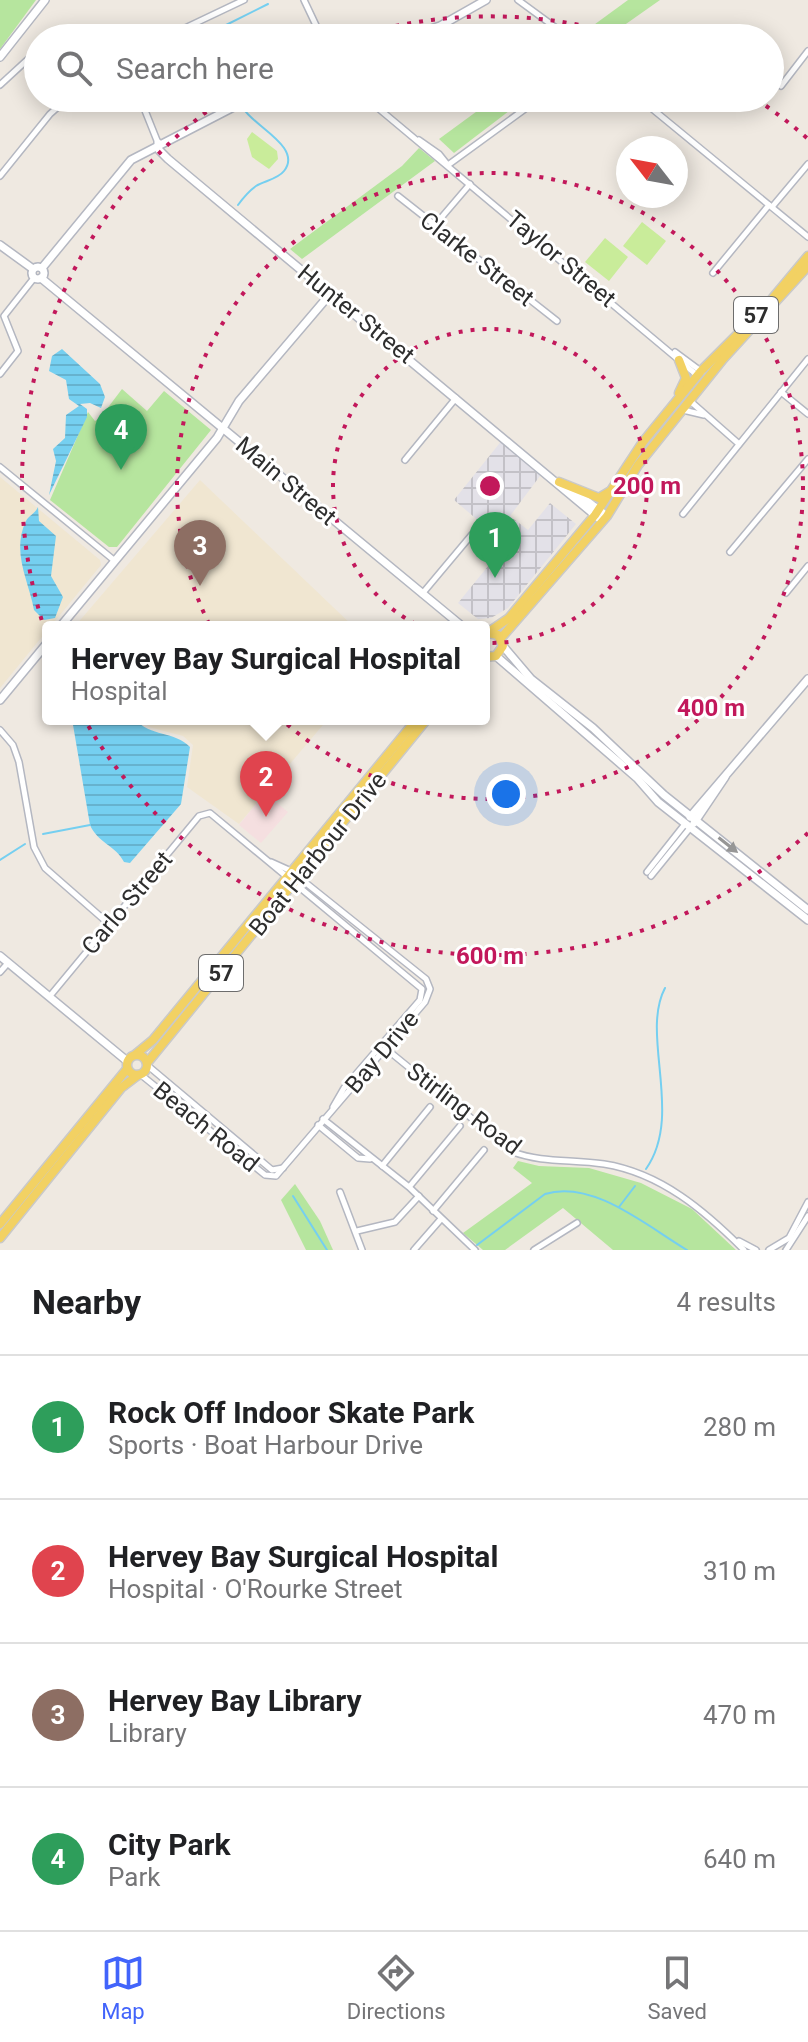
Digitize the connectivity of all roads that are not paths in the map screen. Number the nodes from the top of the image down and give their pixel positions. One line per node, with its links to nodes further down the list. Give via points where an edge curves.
1 (45, 0): 6 (street)
2 (244, 0): 7 (street)
3 (304, 0): 8 (street)
4 (486, 0): 9 (street)
5 (518, 0): 10 (street)
6 (26, 24)
7 (193, 24)
8 (315, 24)
9 (444, 24)
10 (551, 24)
11 (24, 27): 13 (street)
12 (808, 51): 15 (street)
13 (0, 57)
14 (24, 63): 16 (street)
15 (784, 82)
16 (0, 85)
17 (52, 112): 26 (street)
18 (146, 112): 23 (street)
19 (222, 112): 23 (street)
20 (383, 112): 25 (street, Taylor Street)
21 (521, 112): 25 (street)
22 (656, 112): 29 (street)
23 (158, 143): 35 (street, via 131,160); 37 (street, Hunter Street, via 160,152)
24 (808, 164): 29 (street)
25 (448, 165): 27 (street, Taylor Street)
26 (0, 176)
27 (470, 184): 30 (street); 39 (street, Taylor Street)
28 (398, 196): 30 (street, Clarke Street)
29 (771, 206): 31 (street); 36 (street)
30 (435, 225): 38 (street, Clarke Street)
31 (808, 237)
32 (0, 245): 35 (street, Main Street)
33 (808, 256): 42 (main road, 57)
34 (808, 266): 42 (main road, 57)
35 (37, 273): 41 (street, via 5,312 18,351); 50 (street, Main Street)
36 (713, 273)
37 (331, 293): 44 (street, Hunter Street); 50 (street, via 239,401)
38 (557, 321)
39 (676, 356): 42 (street, Taylor Street); 46 (main road, via 686,378)
40 (808, 359): 43 (street)
41 (0, 374)
42 (702, 376): 45 (main road, 57); 46 (main road, 57)
43 (781, 392): 47 (street); 51 (street)
44 (457, 397): 53 (street); 55 (street, Hunter Street)
45 (689, 400): 46 (main road, 57); 48 (street); 49 (main road)
46 (676, 410): 48 (street); 49 (main road, 57); 58 (main road, 57)
47 (808, 414)
48 (705, 416): 51 (street)
49 (655, 428): 56 (main road, 57)
50 (222, 429): 61 (street); 64 (street, Main Street)
51 (739, 444): 57 (street)
52 (808, 459): 60 (street)
53 (405, 460)
54 (0, 467): 61 (street)
55 (559, 482): 56 (main road, via 599,498); 58 (street, Hunter Street)
56 (612, 491): 58 (main road, 57)
57 (683, 514)
58 (601, 516): 67 (main road, 57, via 509,618); 69 (main road, 57)
59 (479, 526): 64 (street)
60 (730, 552)
61 (115, 561): 65 (street)
62 (808, 566): 63 (street)
63 (786, 593)
64 (422, 594): 66 (street, Main Street)
65 (65, 621)
66 (456, 621)
67 (490, 630)
68 (490, 634): 69 (main road, 57)
69 (502, 642): 71 (main road, 57); 80 (street, via 536,683)
70 (42, 649): 74 (street)
71 (490, 656)
72 (490, 659): 81 (street, via 507,663 533,692)
73 (808, 679): 80 (street)
74 (0, 700)
75 (412, 725): 79 (main road, Boat Harbour Drive / 57)
76 (422, 725): 78 (main road, Boat Harbour Drive / 57)
77 (0, 730): 86 (street, via 19,762 40,862)
78 (376, 782): 79 (main road); 83 (main road, Boat Harbour Drive / 57)
79 (345, 806): 83 (main road, Boat Harbour Drive / 57)
80 (693, 818): 81 (street); 84 (street, one-way to 84)
81 (688, 826): 82 (street); 85 (street)
82 (649, 874)
83 (293, 877): 86 (street, Carlo Street, via 206,813); 90 (street); 90 (street, via 415,969 429,982); 93 (main road, Boat Harbour Drive / 57); 94 (main road, Boat Harbour Drive / 57)
84 (808, 910)
85 (808, 920)
86 (109, 924): 91 (street, Carlo Street)
87 (0, 956): 88 (street)
88 (8, 963): 89 (street); 91 (street)
89 (0, 972)
90 (426, 993): 92 (street, Bay Drive)
91 (50, 996): 95 (street)
92 (383, 1047): 100 (street, Bay Drive); 117 (street, Stirling Road, via 513,1152 635,1172 693,1203)
93 (136, 1054): 94 (main road); 95 (main road, 57)
94 (147, 1064): 96 (main road, 57); 97 (street, Beach Road)
95 (127, 1065): 96 (main road); 115 (main road, 57)
96 (139, 1074): 98 (street, Beach Road); 118 (main road, 57, via 121,1088)
97 (178, 1092): 98 (street); 106 (street, Beach Road, via 272,1170)
98 (173, 1099): 106 (street, Beach Road, via 265,1175 276,1176)
99 (430, 1107): 105 (street)
100 (323, 1119): 101 (street, Bay Drive); 104 (street)
101 (318, 1125): 104 (street, via 358,1158); 106 (street, Bay Drive)
102 (460, 1126): 107 (street)
103 (484, 1150): 111 (street)
104 (371, 1159): 105 (street)
105 (382, 1166): 107 (street)
106 (284, 1167)
107 (409, 1187): 109 (street)
108 (340, 1192): 116 (street)
109 (419, 1196): 111 (street); 116 (street, via 395,1222)
110 (808, 1202): 125 (street, via 789,1238)
111 (433, 1211): 113 (street)
112 (808, 1216): 126 (street)
113 (441, 1219): 120 (street); 121 (street)
114 (577, 1223): 122 (street)
115 (0, 1224)
116 (357, 1231): 119 (street)
117 (725, 1231): 123 (street, Stirling Road); 124 (street, Stirling Road)
118 (0, 1238)
119 (362, 1250)
120 (414, 1250)
121 (475, 1250)
122 (534, 1250)
123 (744, 1250)
124 (756, 1250)
125 (769, 1250)
126 (786, 1250)

